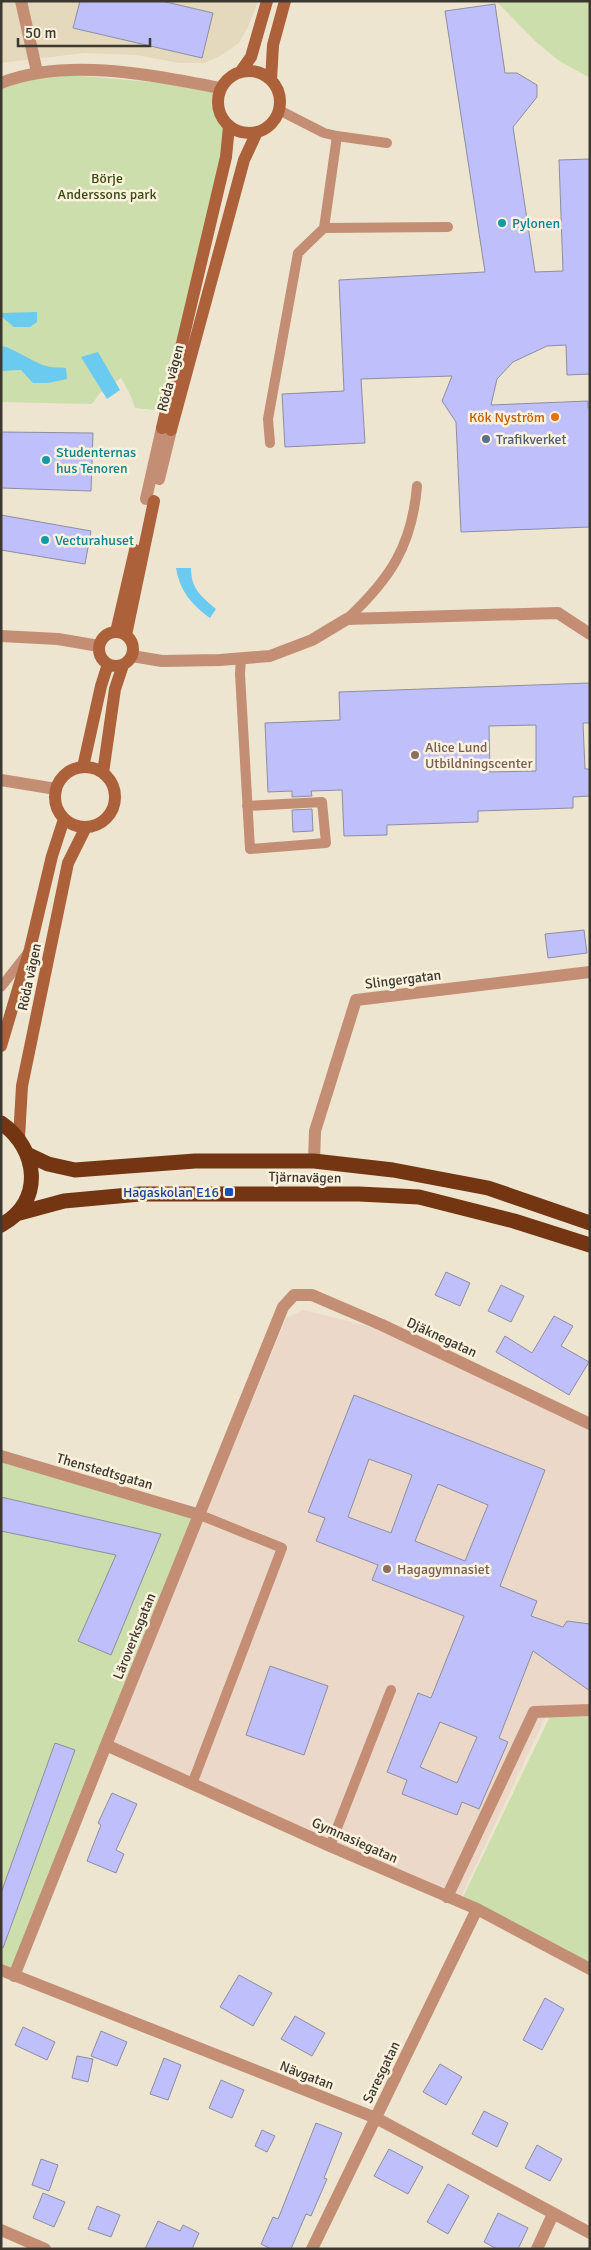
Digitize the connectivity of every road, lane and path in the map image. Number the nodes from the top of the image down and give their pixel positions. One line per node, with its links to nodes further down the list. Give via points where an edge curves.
1 (21, 1): 5 (street)
2 (267, 1): 4 (street, via 251,57)
3 (285, 1): 6 (street, via 274,46)
4 (241, 71): 6 (street, via 252,70); 8 (street)
5 (38, 72): 7 (street); 8 (street, via 90,68)
6 (271, 80): 9 (street, via 280,99)
7 (1, 83)
8 (220, 88): 10 (street, via 218,111)
9 (279, 110): 11 (street, via 271,124); 12 (lane, via 324,133)
10 (229, 126): 11 (street, via 237,132); 16 (street, Röda vägen, via 226,158)
11 (257, 132): 16 (street, Röda vägen, via 244,160)
12 (337, 136): 13 (lane); 15 (lane)
13 (387, 143)
14 (448, 227): 15 (lane)
15 (324, 228): 17 (lane, via 298,253 268,419)
16 (166, 429): 20 (street, Röda vägen)
17 (270, 443)
18 (417, 486): 19 (lane, via 413,518 404,546 389,574)
19 (347, 619): 21 (street, via 558,613); 24 (street, via 312,640 270,656)
20 (121, 633): 23 (street, via 106,636); 25 (street, via 133,645)
21 (590, 634)
22 (1, 636): 23 (street, via 58,639)
23 (99, 646): 26 (street, via 101,656)
24 (241, 658): 25 (street); 31 (lane)
25 (127, 660): 26 (street); 28 (street, via 115,689)
26 (108, 664): 27 (street)
27 (83, 767): 28 (street); 30 (street, via 66,773)
28 (103, 773): 33 (street, via 113,788 113,806 103,821)
29 (1, 780): 30 (street)
30 (56, 789): 32 (street, via 56,805)
31 (248, 806): 31 (lane, via 322,802 326,843 250,849)
32 (64, 819): 33 (street); 34 (street, Röda vägen)
33 (86, 827): 39 (street, Röda vägen, via 68,863 22,1086)
34 (30, 949): 36 (lane); 37 (street, Röda vägen)
35 (590, 972): 41 (street, Slingergatan, via 356,1000 315,1131)
36 (1, 987)
37 (1, 1046)
38 (1, 1123): 39 (highway)
39 (20, 1138): 40 (highway)
40 (29, 1155): 41 (highway, Tjärnavägen, via 48,1164 75,1170 195,1160); 42 (highway, via 30,1186)
41 (314, 1160): 43 (highway, Tjärnavägen, via 393,1170 488,1188)
42 (16, 1214): 44 (highway); 45 (highway, Tjärnavägen, via 64,1201 140,1194 419,1197 514,1221)
43 (590, 1222)
44 (1, 1225)
45 (590, 1245)
46 (283, 1307): 47 (street, Djäknegatan, via 294,1295 312,1296 382,1325); 49 (street, Läroverksgatan)
47 (590, 1424)
48 (1, 1456): 49 (street, Thenstedtsgatan)
49 (200, 1515): 52 (street, Läroverksgatan); 53 (lane, via 282,1548)
50 (391, 1690): 54 (lane)
51 (590, 1710): 55 (street, via 534,1712)
52 (106, 1745): 53 (street, Gymnasiegatan); 58 (street, Läroverksgatan)
53 (192, 1784): 54 (street, Gymnasiegatan)
54 (330, 1846): 55 (street, Gymnasiegatan)
55 (447, 1897): 56 (street, Gymnasiegatan)
56 (476, 1909): 57 (street, Gymnasiegatan); 59 (street, Saresgatan)
57 (590, 1969)
58 (5, 1974): 59 (street, Nävgatan)
59 (376, 2118): 60 (street, Nävgatan); 64 (street, Saresgatan)
60 (553, 2214): 62 (street, Nävgatan); 65 (street)
61 (1, 2230): 63 (street)
62 (590, 2233)
63 (45, 2249)
64 (312, 2249)
65 (536, 2249)

